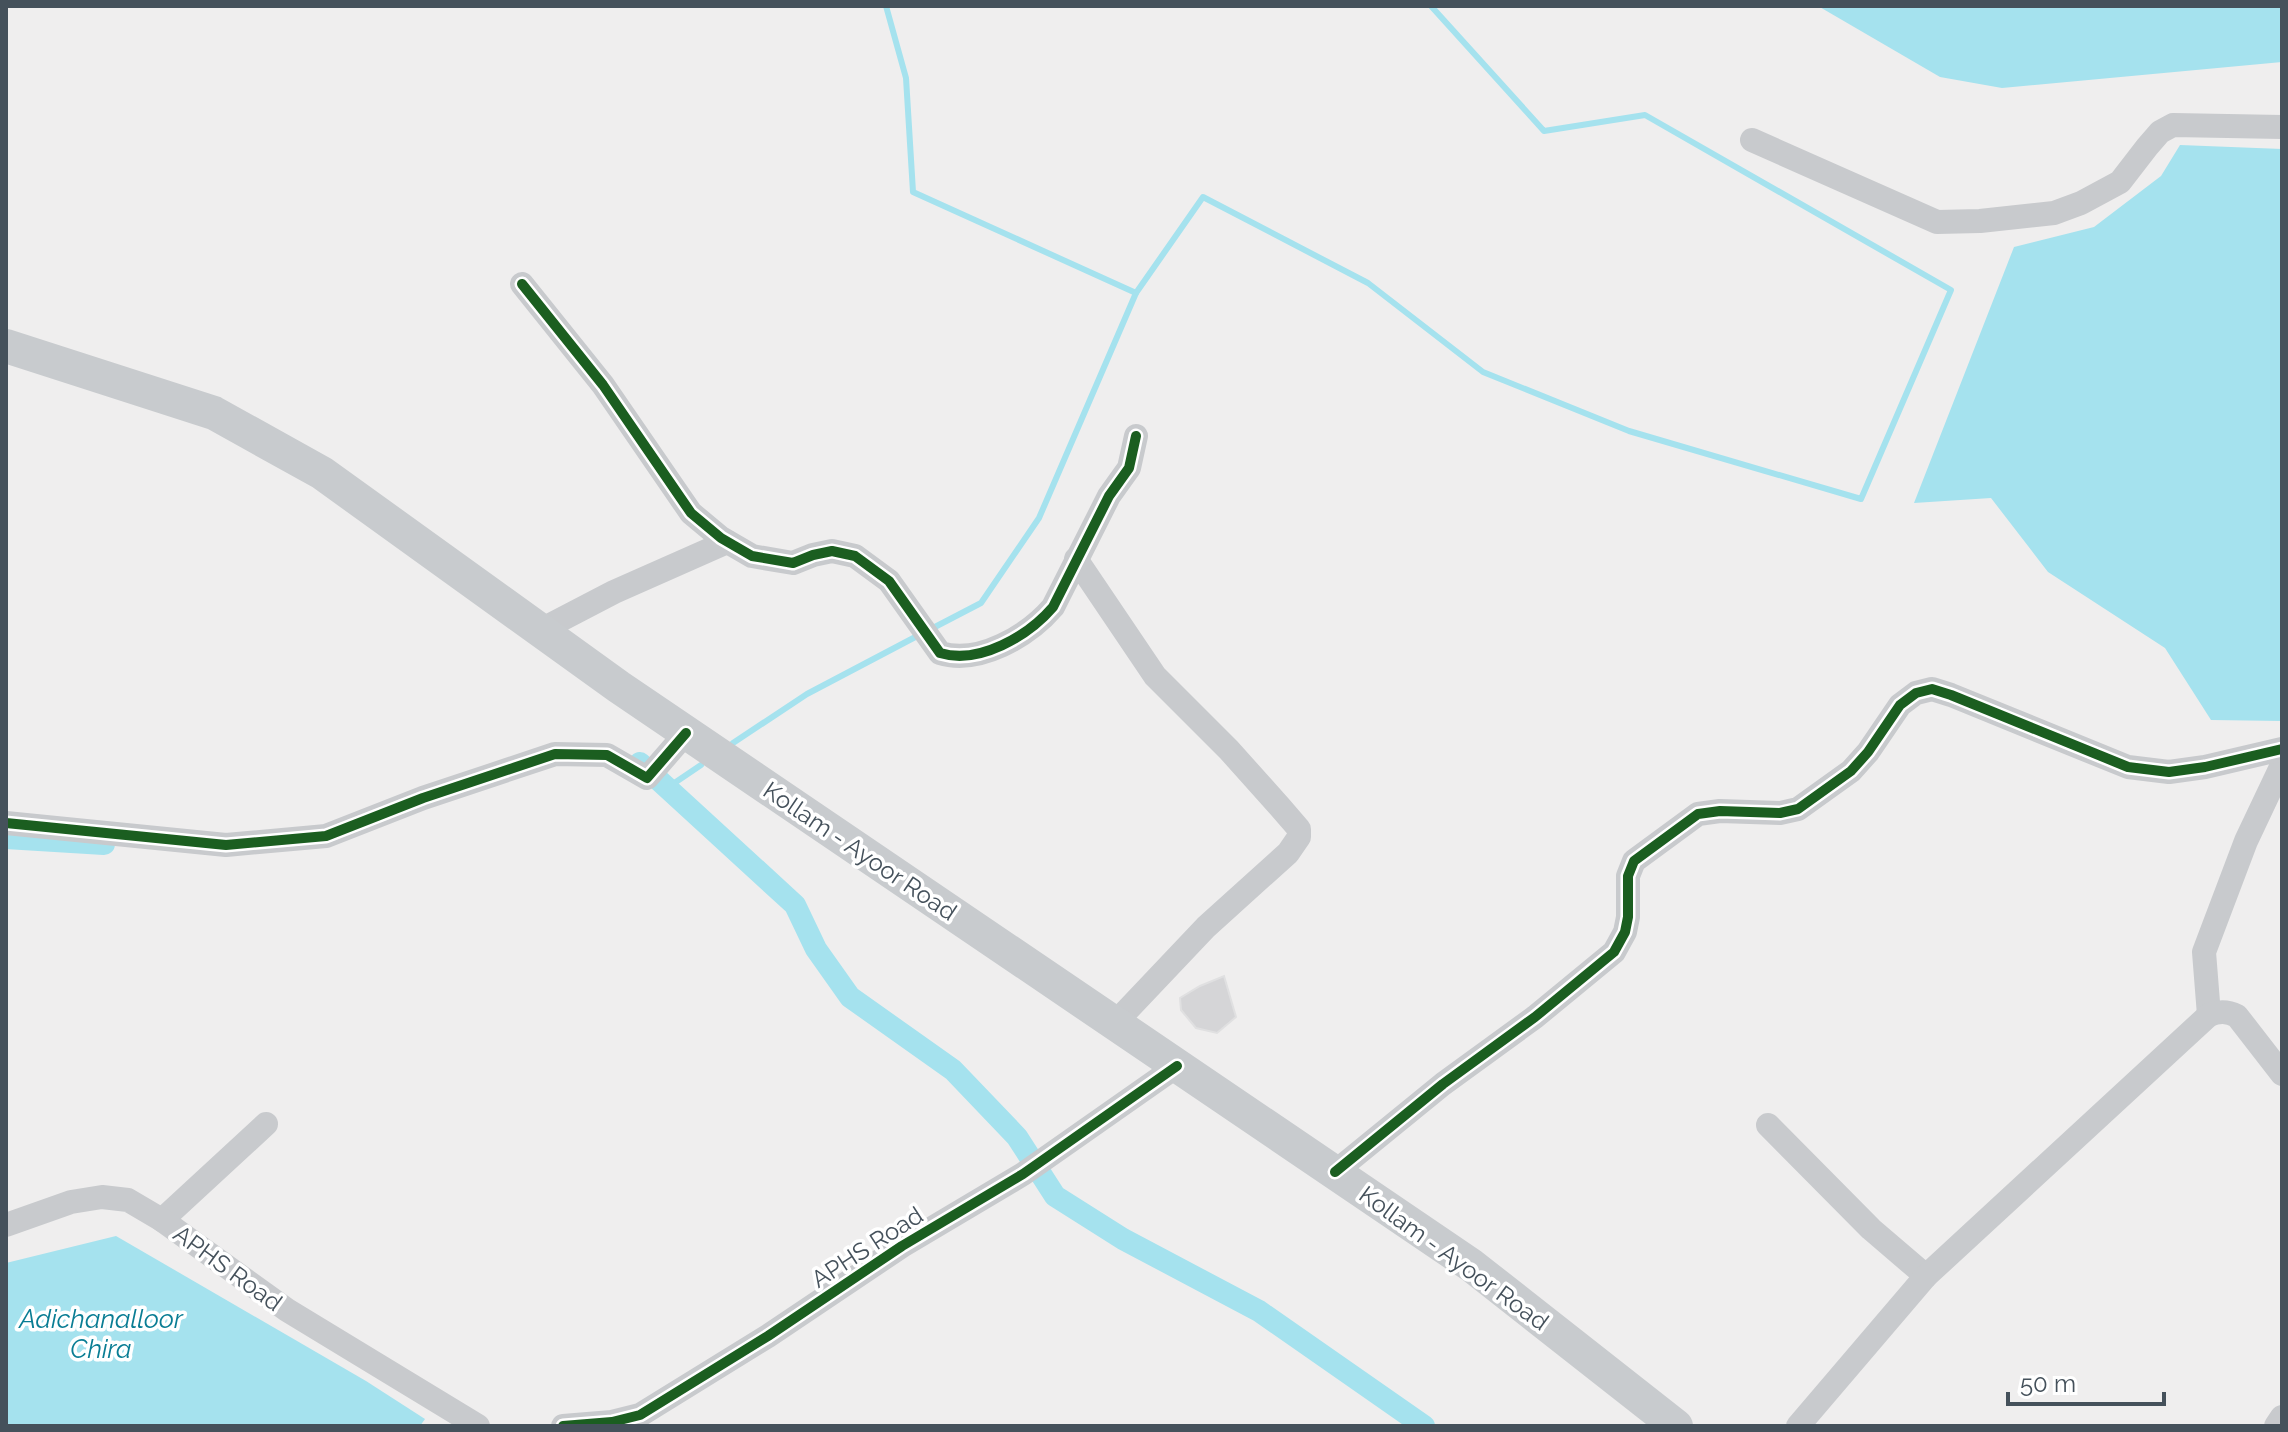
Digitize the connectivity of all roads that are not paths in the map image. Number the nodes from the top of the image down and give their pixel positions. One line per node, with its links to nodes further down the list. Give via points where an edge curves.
1 (2282, 127): 2 (street, via 2173,125 2153,139 2120,182 2091,198 2054,213 1980,221 1937,222)
2 (1752, 140)
3 (522, 284): 6 (street, via 603,385 691,513)
4 (6, 346): 8 (main road, Kollam - Ayoor Road, via 214,413 322,473)
5 (1136, 436): 7 (street, via 1129,468)
6 (727, 542): 7 (street, via 752,556 793,563 832,551 855,556 889,581 940,653 954,657 988,651 1040,622); 8 (street)
7 (1076, 559): 14 (street, via 1155,676 1299,829 1288,853 1206,927)
8 (541, 630): 9 (main road, Kollam - Ayoor Road)
9 (686, 733): 12 (street, via 647,778 607,755 555,754 326,836 226,845); 14 (main road, Kollam - Ayoor Road)
10 (2282, 749): 19 (street, via 2169,772 2128,767 1951,695 1932,689 1916,693 1900,705 1851,771 1798,809 1698,814 1634,861 1628,876 1625,932 1614,952)
11 (2282, 765): 13 (street, via 2204,952)
12 (6, 823)
13 (2209, 1015): 16 (street, via 2237,1016); 22 (street)
14 (1115, 1023): 15 (main road, Kollam - Ayoor Road)
15 (1177, 1066): 19 (main road, Kollam - Ayoor Road); 24 (street, APHS Road, via 1023,1174 902,1246 768,1336 640,1415)
16 (2282, 1074)
17 (266, 1124): 20 (street)
18 (1768, 1125): 22 (street, via 1871,1229)
19 (1335, 1172): 27 (main road, Kollam - Ayoor Road, via 1471,1265)
20 (162, 1220): 21 (street, APHS Road, via 128,1200 102,1197); 25 (street, APHS Road, via 287,1310)
21 (6, 1225)
22 (1926, 1276): 28 (street)
23 (2282, 1417): 29 (street)
24 (613, 1424): 26 (street, APHS Road)
25 (478, 1426)
26 (563, 1426)
27 (1676, 1426)
28 (1798, 1426)
29 (2276, 1426)

